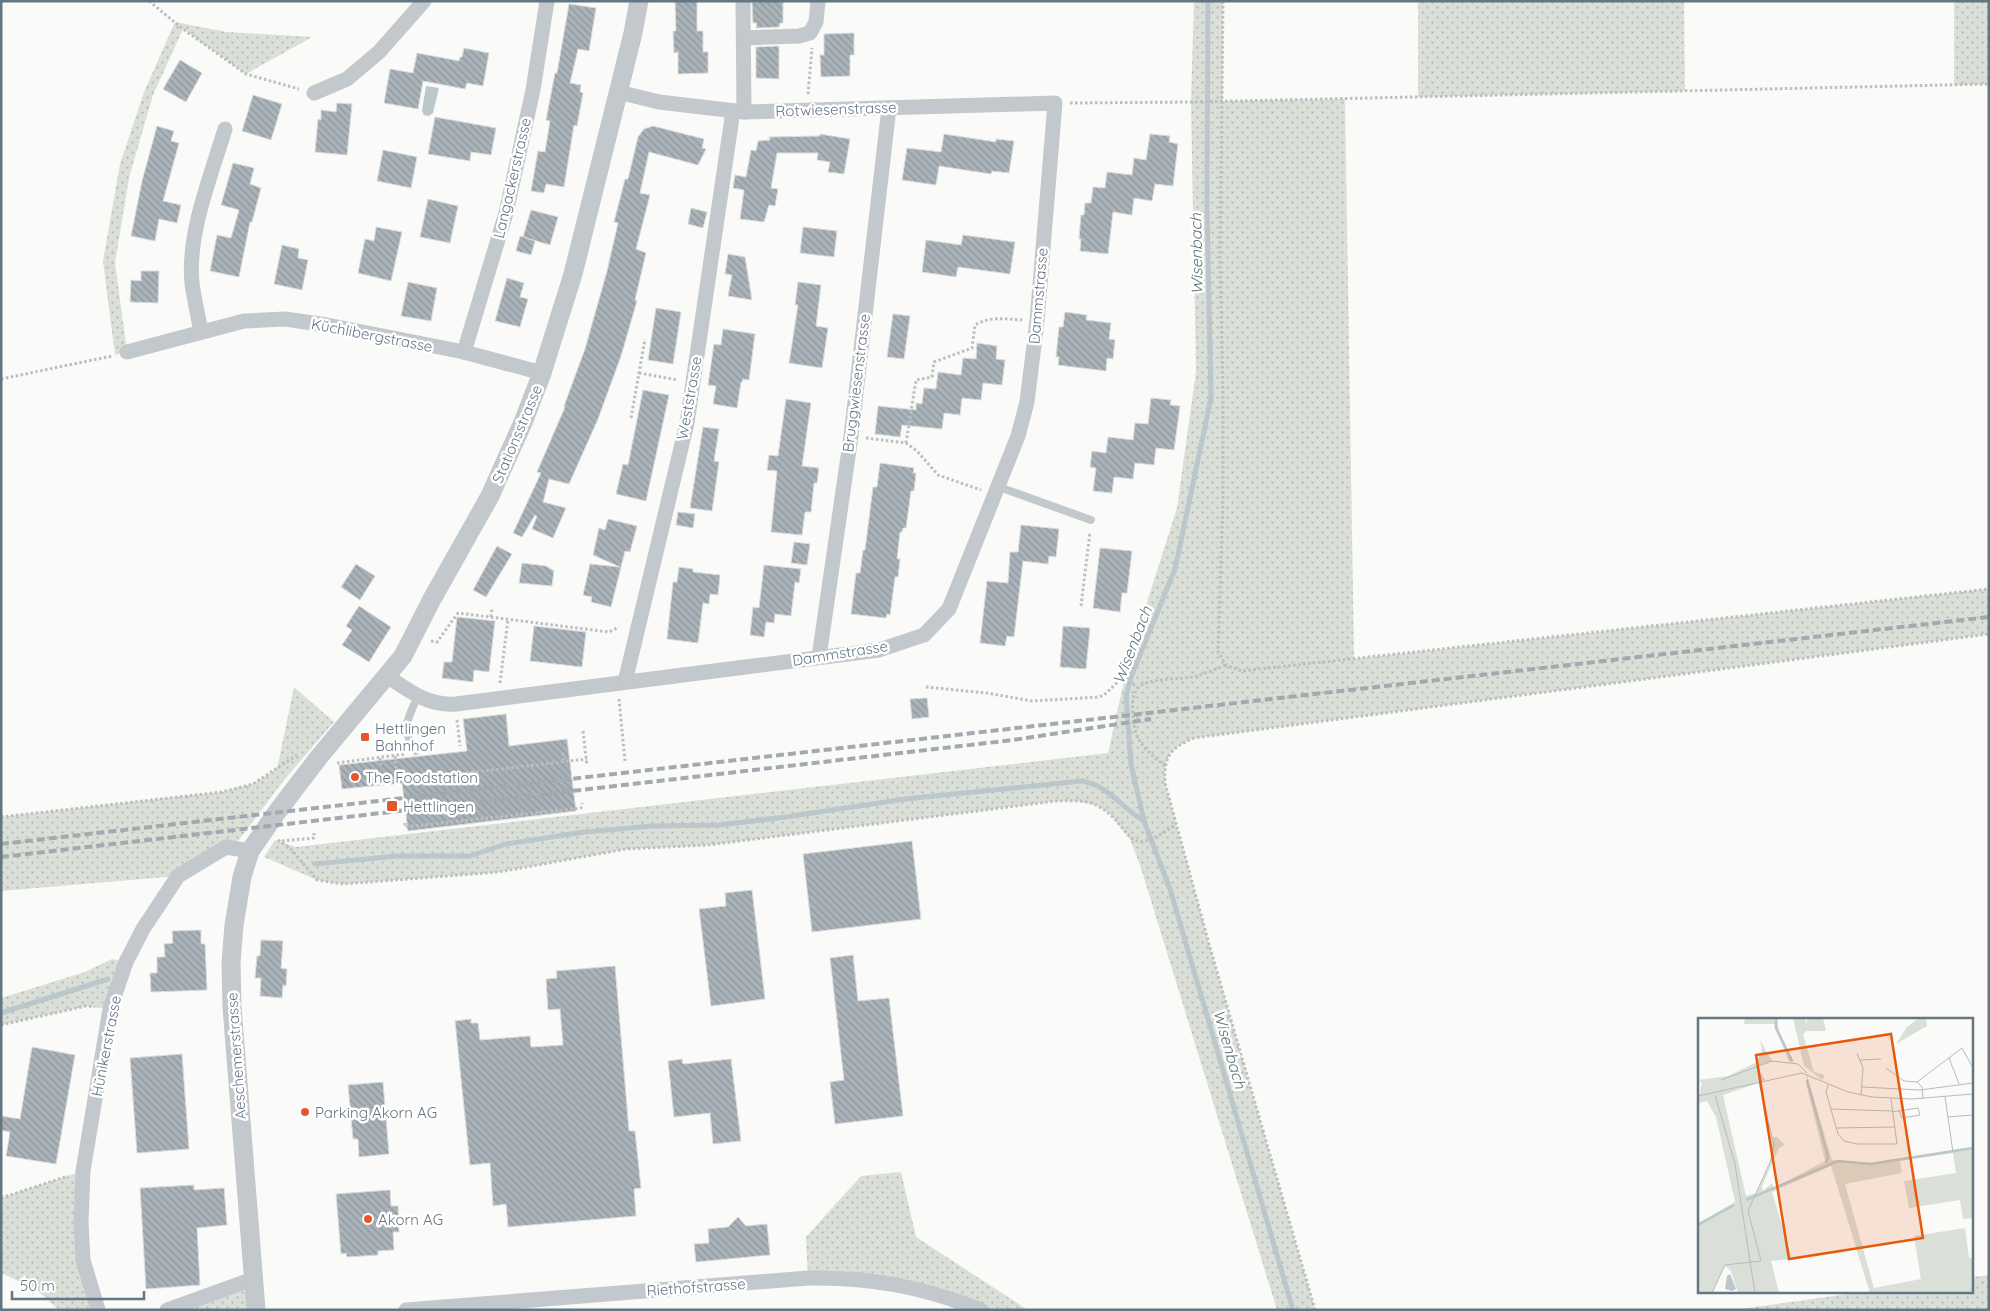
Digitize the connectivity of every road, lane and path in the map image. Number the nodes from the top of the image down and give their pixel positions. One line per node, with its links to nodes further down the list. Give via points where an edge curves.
1 (149, 1): 11 (path, via 246,74)
2 (424, 1): 11 (street, via 379,52 347,79)
3 (547, 1): 23 (street, Langackerstrasse, via 506,212)
4 (639, 1): 12 (street, Stationsstrasse)
5 (743, 1): 9 (street, Weststrasse)
6 (818, 1): 8 (street, via 816,22)
7 (1223, 1): 13 (path)
8 (810, 32): 9 (street, via 799,36); 16 (path, via 812,48)
9 (744, 38): 17 (street, Weststrasse)
10 (1989, 84): 13 (path)
11 (314, 92)
12 (618, 92): 17 (street, Rotwiesenstrasse, via 660,102); 24 (street, Stationsstrasse, via 574,274)
13 (1223, 101): 14 (path); 42 (path, via 1220,258 1223,487 1218,652)
14 (1055, 103): 15 (street, Rotwiesenstrasse); 19 (street, Dammstrasse)
15 (889, 108): 16 (street, Rotwiesenstrasse); 29 (street, Bruggwiesenstrasse)
16 (807, 110): 17 (street, Rotwiesenstrasse)
17 (738, 111): 27 (street, Weststrasse)
18 (225, 129): 20 (street, via 193,252 192,281)
19 (1037, 321): 30 (path, via 984,320 975,325 972,348 934,362 932,377 916,380); 31 (street, Dammstrasse, via 1025,411)
20 (200, 332): 22 (street, Küchlibergstrasse); 23 (street, Küchlibergstrasse, via 244,322 286,319)
21 (645, 339): 25 (path)
22 (127, 352): 26 (path)
23 (464, 352): 24 (street, Küchlibergstrasse)
24 (542, 373): 43 (street, Stationsstrasse, via 490,496 403,656)
25 (639, 373): 27 (path); 28 (path)
26 (1, 379)
27 (693, 383): 44 (street, Weststrasse, via 687,423)
28 (630, 418)
29 (851, 436): 30 (path); 41 (street, Bruggwiesenstrasse)
30 (906, 443): 31 (path, via 938,475)
31 (997, 491): 32 (lane); 41 (street, Dammstrasse, via 949,609 924,635 879,650)
32 (1091, 520): 34 (path)
33 (1989, 588): 42 (path, via 1307,664 1241,670)
34 (1081, 606)
35 (492, 608): 36 (path)
36 (491, 617): 37 (path); 40 (path, via 458,613 437,642)
37 (508, 619): 38 (path, via 609,632); 48 (path)
38 (620, 628)
39 (1989, 634): 62 (path, via 1194,738 1170,753)
40 (425, 640)
41 (819, 657): 44 (street, Dammstrasse)
42 (1226, 665): 46 (path, via 1196,677 1156,681)
43 (387, 676): 47 (street, Dammstrasse); 56 (street, Stationsstrasse)
44 (626, 682): 48 (street, Dammstrasse)
45 (926, 687): 46 (path, via 1032,701 1099,697 1120,680)
46 (1137, 688): 62 (path, via 1132,703 1134,731 1141,745)
47 (418, 696): 48 (street, Dammstrasse, via 447,705); 53 (lane, via 406,728 406,736)
48 (498, 698)
49 (620, 706): 59 (path)
50 (457, 719): 52 (path)
51 (583, 731): 58 (path)
52 (460, 746)
53 (416, 751): 55 (path)
54 (563, 754): 60 (path)
55 (395, 756): 57 (path); 60 (path, via 397,781)
56 (319, 757): 57 (path, via 328,764); 66 (street, Stationsstrasse); 68 (path, via 311,753 298,754 253,784 222,792)
57 (380, 758): 63 (path)
58 (587, 759): 60 (path); 61 (path)
59 (625, 761)
60 (564, 762)
61 (587, 765)
62 (1165, 766): 70 (path, via 1165,783)
63 (381, 767)
64 (582, 803): 65 (path, via 581,808)
65 (568, 810): 67 (path); 71 (path)
66 (276, 812): 75 (street, Aeschemerstrasse)
67 (569, 815)
68 (1, 817)
69 (404, 823): 71 (path, via 405,827)
70 (1176, 824): 74 (path, via 1160,836 1142,842 1130,839 1110,814 1096,805 1056,801 708,845 626,849 499,872 343,884 317,880); 86 (path)
71 (418, 826): 72 (path)
72 (419, 832)
73 (314, 833): 74 (path, via 314,838)
74 (281, 841): 75 (path)
75 (255, 843): 76 (street, Hünikerstrasse, via 226,847 178,876 142,930 126,962); 80 (street, Aeschemerstrasse, via 237,901 231,963)
76 (110, 1009): 77 (path, via 86,1006); 78 (street, Hünikerstrasse)
77 (1, 1025)
78 (82, 1171): 79 (path); 81 (street, Hünikerstrasse, via 83,1260)
79 (1, 1198)
80 (253, 1278): 82 (street); 83 (street, Aeschemerstrasse)
81 (98, 1310)
82 (167, 1310)
83 (256, 1310)
84 (406, 1310): 85 (street, Riethofstrasse, via 839,1278 911,1287)
85 (981, 1310)
86 (1315, 1310)

